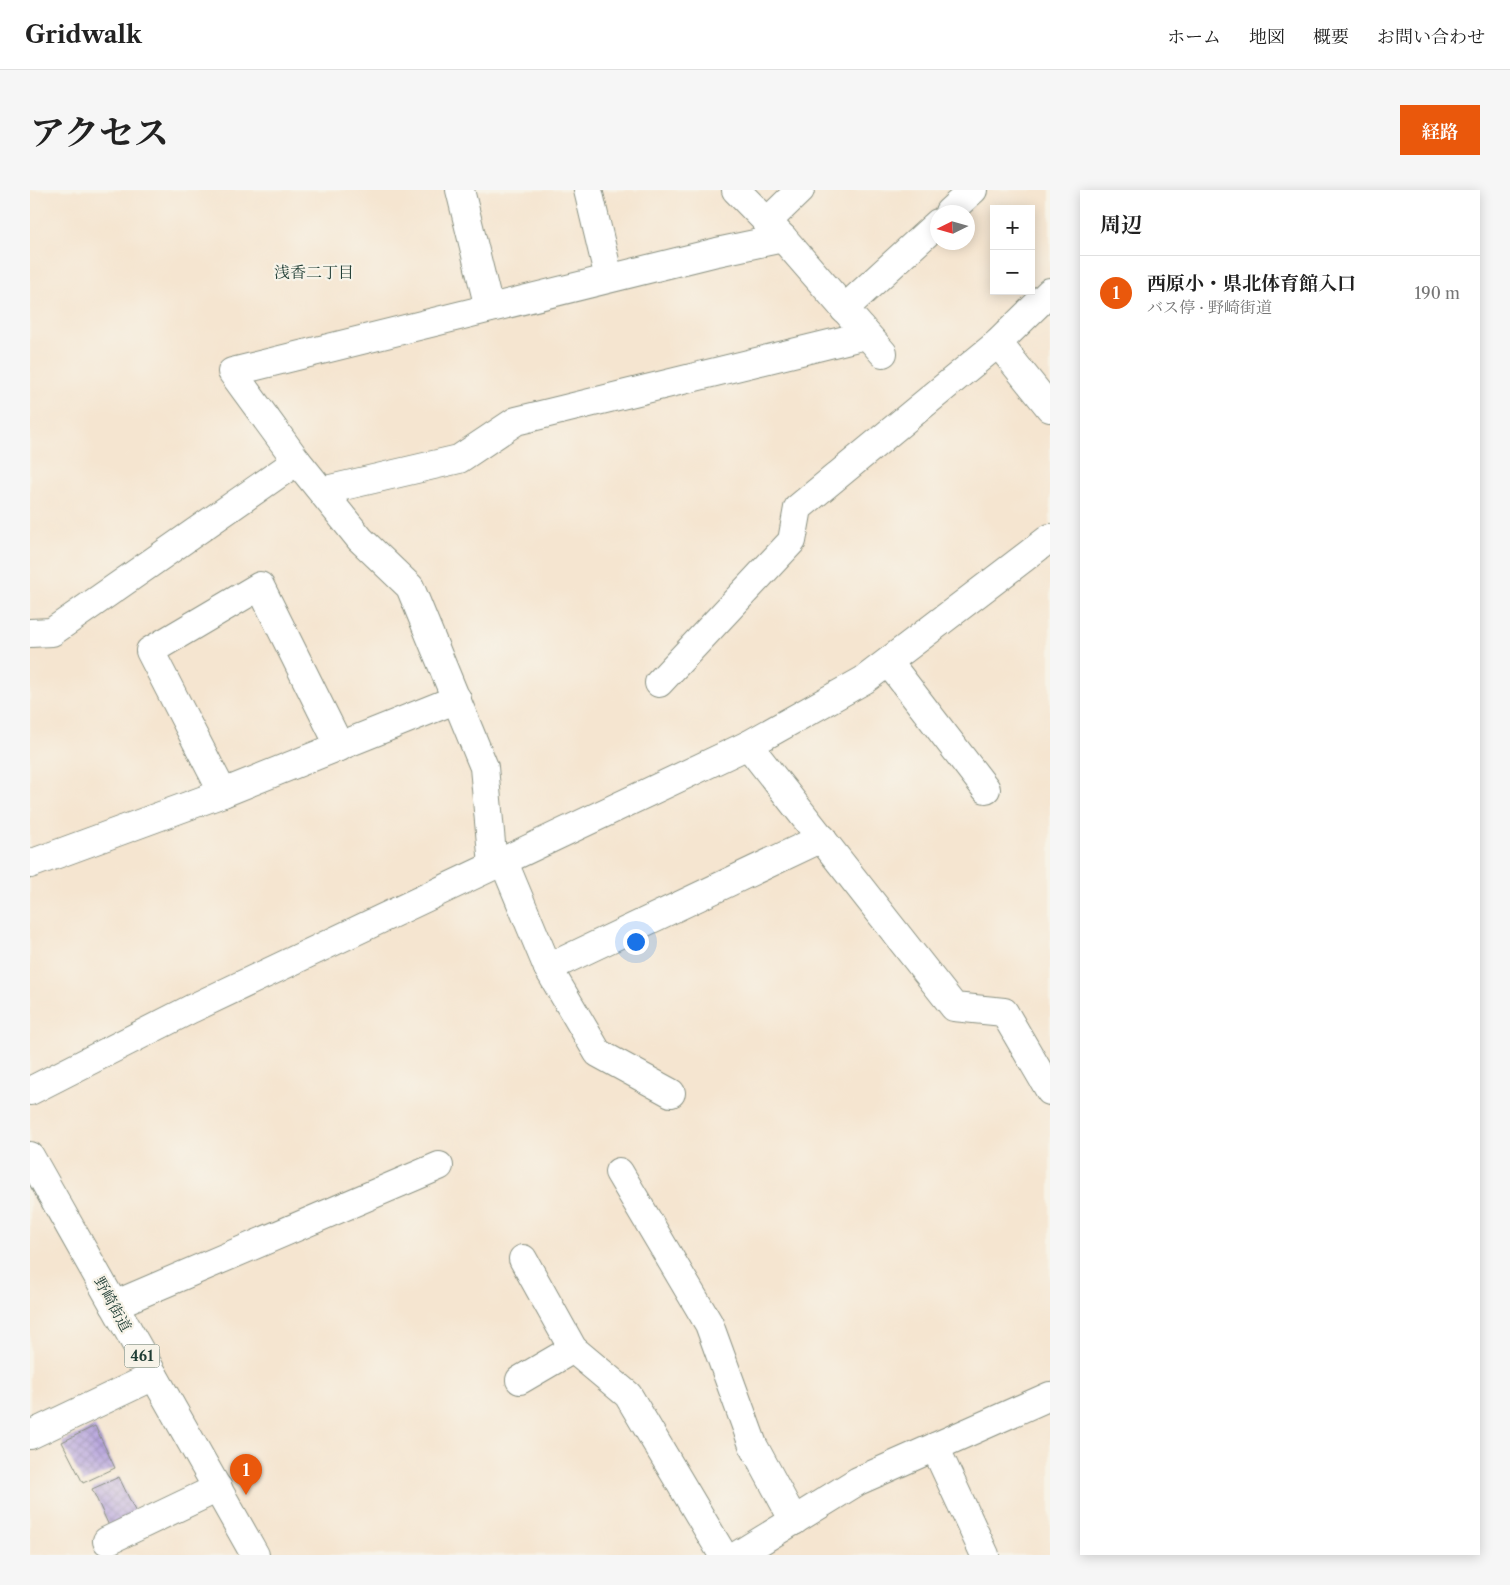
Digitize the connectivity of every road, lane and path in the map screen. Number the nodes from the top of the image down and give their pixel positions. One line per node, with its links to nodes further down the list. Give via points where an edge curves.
1 (460, 190): 11 (main road)
2 (588, 190): 9 (main road)
3 (736, 190): 7 (main road)
4 (800, 190): 7 (main road)
5 (973, 190): 6 (main road)
6 (957, 205)
7 (775, 230): 9 (main road); 12 (main road)
8 (930, 230): 12 (main road)
9 (609, 278): 11 (main road)
10 (1050, 292): 13 (main road)
11 (489, 308): 15 (main road, via 232,372)
12 (844, 309): 16 (main road, via 875,344 516,421 459,460)
13 (998, 343): 14 (main road); 20 (main road, via 798,508 792,541)
14 (1050, 408)
15 (297, 461): 16 (main road); 18 (main road, via 52,632)
16 (322, 491): 21 (main road, via 360,539 410,587)
17 (1050, 538): 19 (main road)
18 (30, 632)
19 (889, 663): 22 (main road, via 819,708); 24 (main road)
20 (659, 683)
21 (457, 699): 23 (main road); 27 (main road, via 484,767)
22 (748, 745): 26 (main road); 27 (main road)
23 (340, 747): 25 (main road); 25 (main road, via 260,586 150,651)
24 (986, 789)
25 (223, 793): 28 (main road)
26 (822, 838): 29 (main road); 31 (main road, via 954,1007 1004,1012)
27 (498, 863): 29 (main road); 30 (main road, via 190,1009)
28 (30, 864)
29 (548, 968): 32 (main road, via 598,1053)
30 (30, 1091)
31 (1050, 1091)
32 (671, 1093)
33 (30, 1156): 37 (main road, 野崎街道 / 461)
34 (439, 1166): 37 (main road)
35 (620, 1172): 45 (main road, via 709,1324 753,1445)
36 (523, 1259): 38 (main road)
37 (114, 1305): 39 (main road, 野崎街道 / 461)
38 (573, 1349): 40 (main road); 48 (main road, via 628,1395)
39 (154, 1376): 42 (main road); 44 (main road, 野崎街道 / 461)
40 (520, 1380)
41 (1050, 1396): 43 (main road)
42 (30, 1435)
43 (935, 1447): 45 (main road, via 858,1481); 50 (main road)
44 (218, 1488): 46 (main road); 47 (main road, 野崎街道 / 461)
45 (794, 1521): 49 (main road)
46 (107, 1541)
47 (255, 1555)
48 (723, 1555)
49 (738, 1555)
50 (985, 1555)

